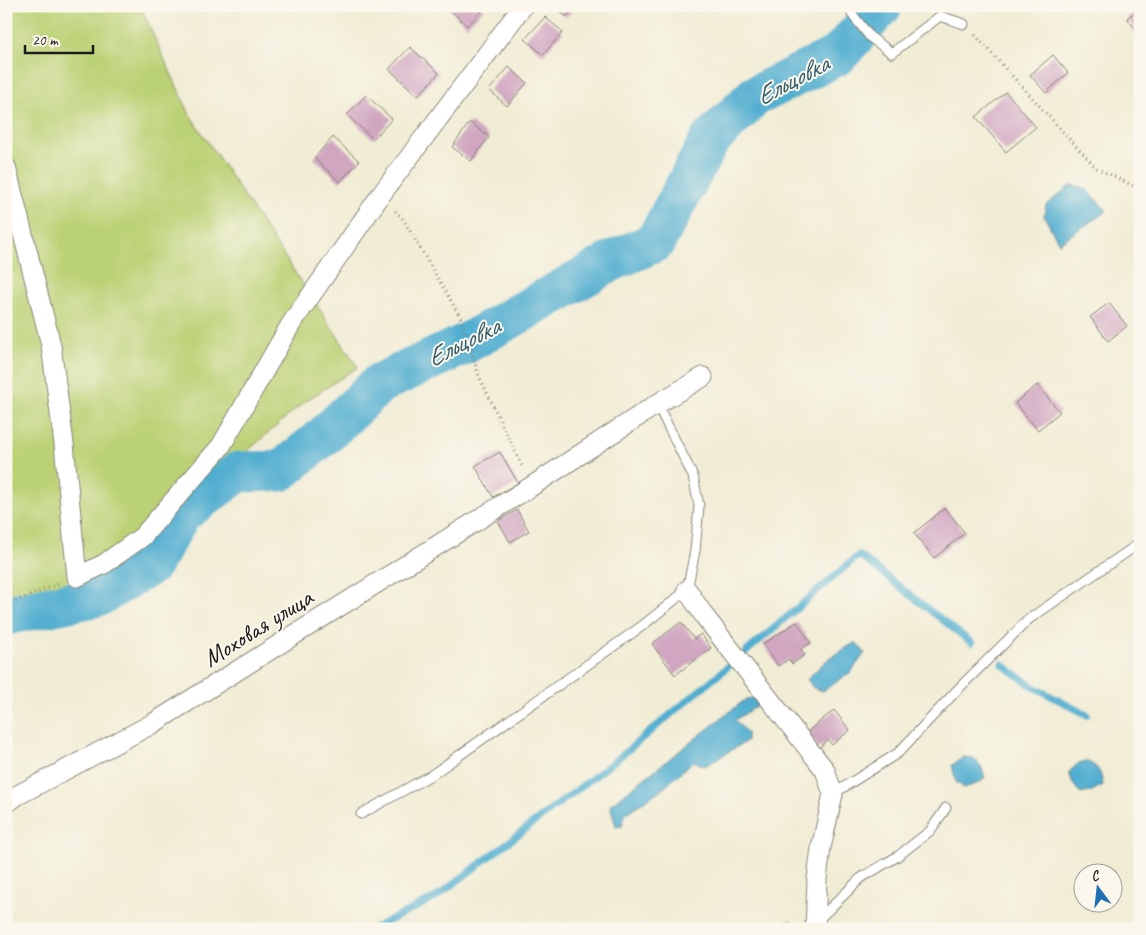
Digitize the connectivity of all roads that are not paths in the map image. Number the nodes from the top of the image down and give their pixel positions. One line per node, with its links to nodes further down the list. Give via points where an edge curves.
1 (522, 6): 4 (street, via 380,196 291,324 221,446 142,537 104,564 77,577 51,345)
2 (851, 10): 3 (lane, via 870,37 892,53 940,16)
3 (964, 24)
4 (6, 167)
5 (703, 377): 6 (street, Моховая улица)
6 (657, 404): 8 (lane, via 694,476 699,506); 10 (street, Моховая улица, via 152,724)
7 (1140, 543): 9 (lane, via 1029,619 960,686 898,753)
8 (688, 590): 9 (street, via 705,617 825,770); 12 (lane, via 433,774)
9 (833, 794): 13 (street, via 820,856)
10 (6, 804)
11 (946, 808): 13 (lane, via 930,831 898,856 861,878)
12 (361, 814)
13 (815, 926)

